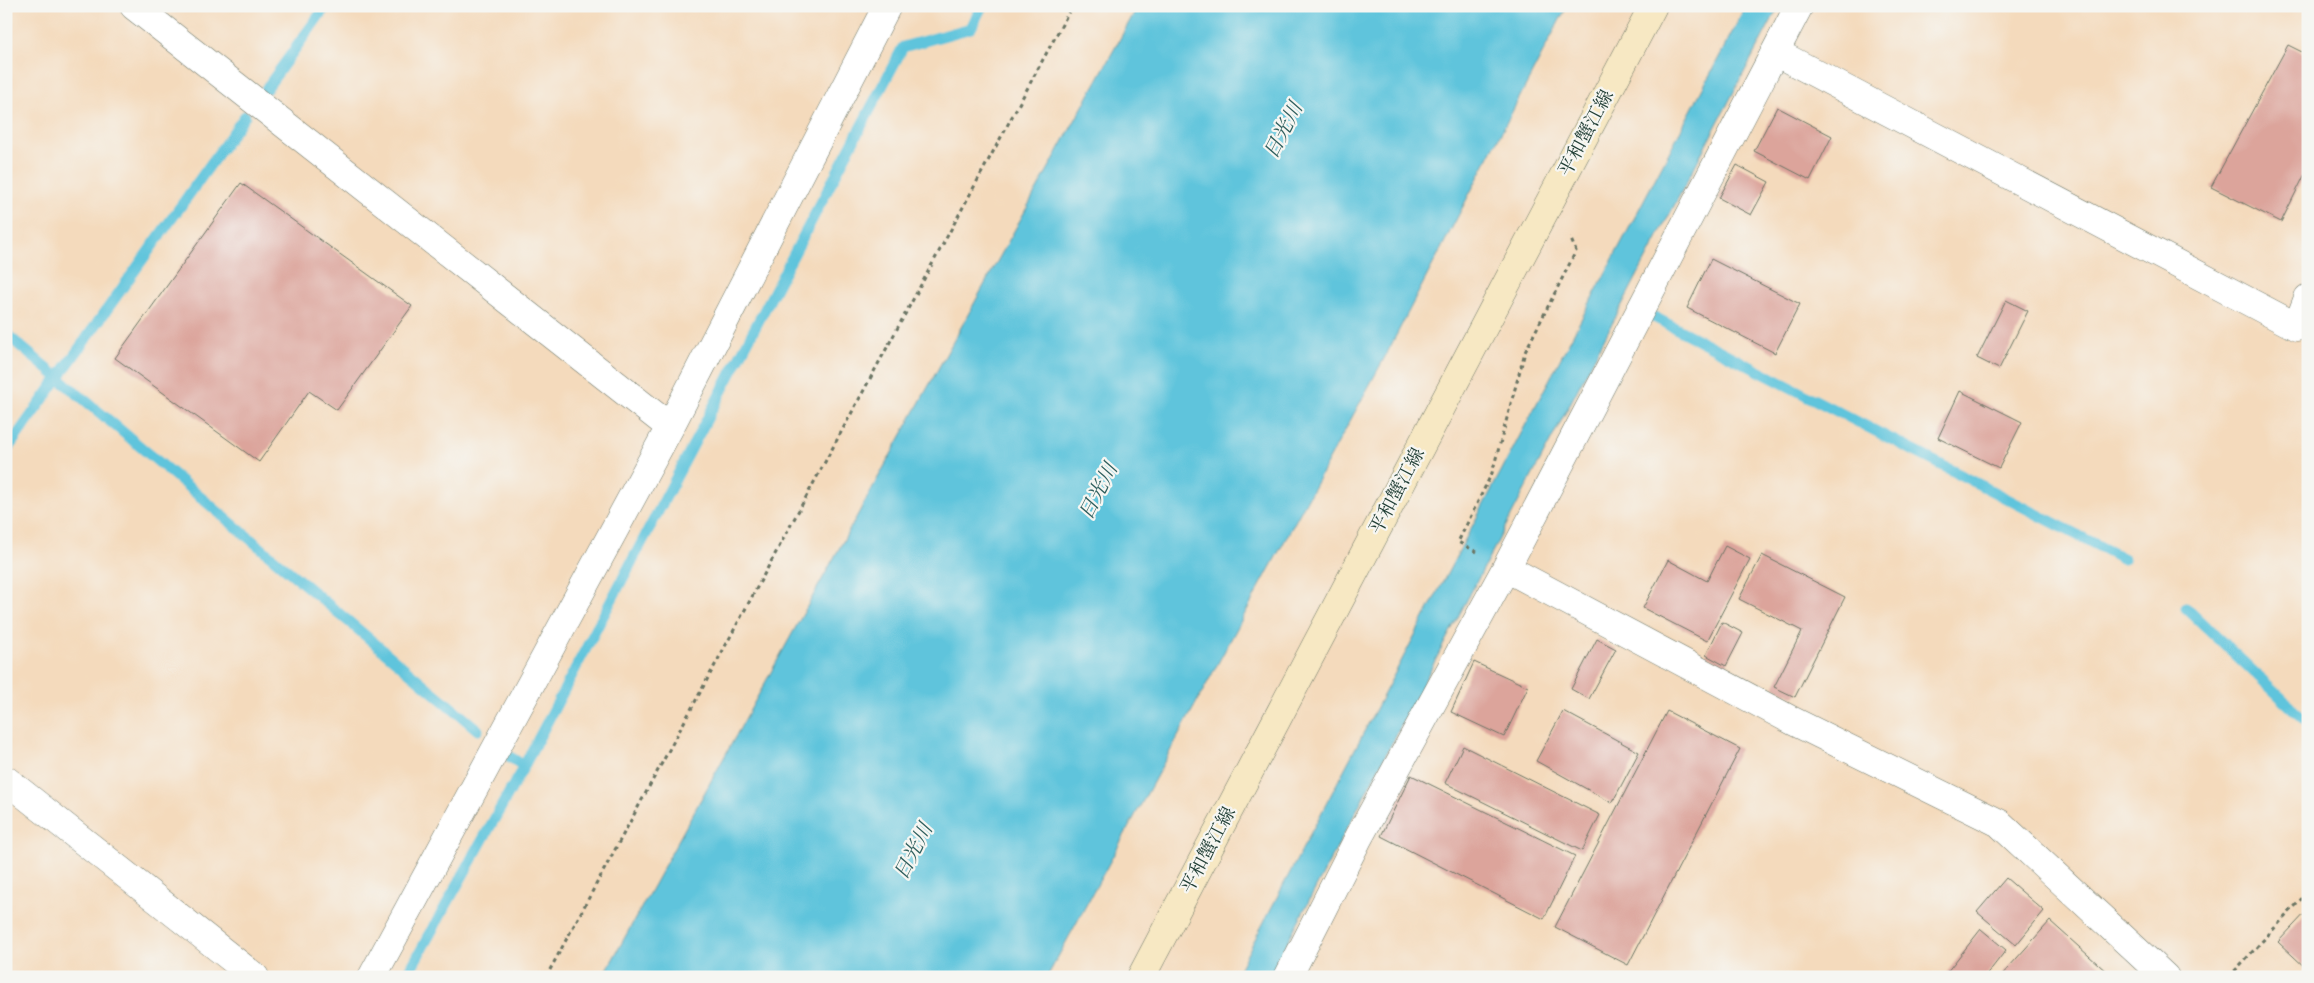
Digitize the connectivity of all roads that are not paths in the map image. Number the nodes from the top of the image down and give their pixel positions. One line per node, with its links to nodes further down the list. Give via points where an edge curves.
1 (134, 6): 7 (street)
2 (887, 6): 7 (street)
3 (1653, 6): 12 (main road, 平和蟹江線)
4 (1799, 6): 5 (street)
5 (1775, 52): 6 (street, via 2298,327); 8 (street)
6 (2308, 298)
7 (670, 427): 11 (street)
8 (1506, 568): 13 (street, via 1359,837); 14 (street, via 1793,721 1999,824)
9 (6, 780): 10 (street)
10 (255, 977)
11 (372, 977)
12 (1140, 977)
13 (1288, 977)
14 (2165, 977)

